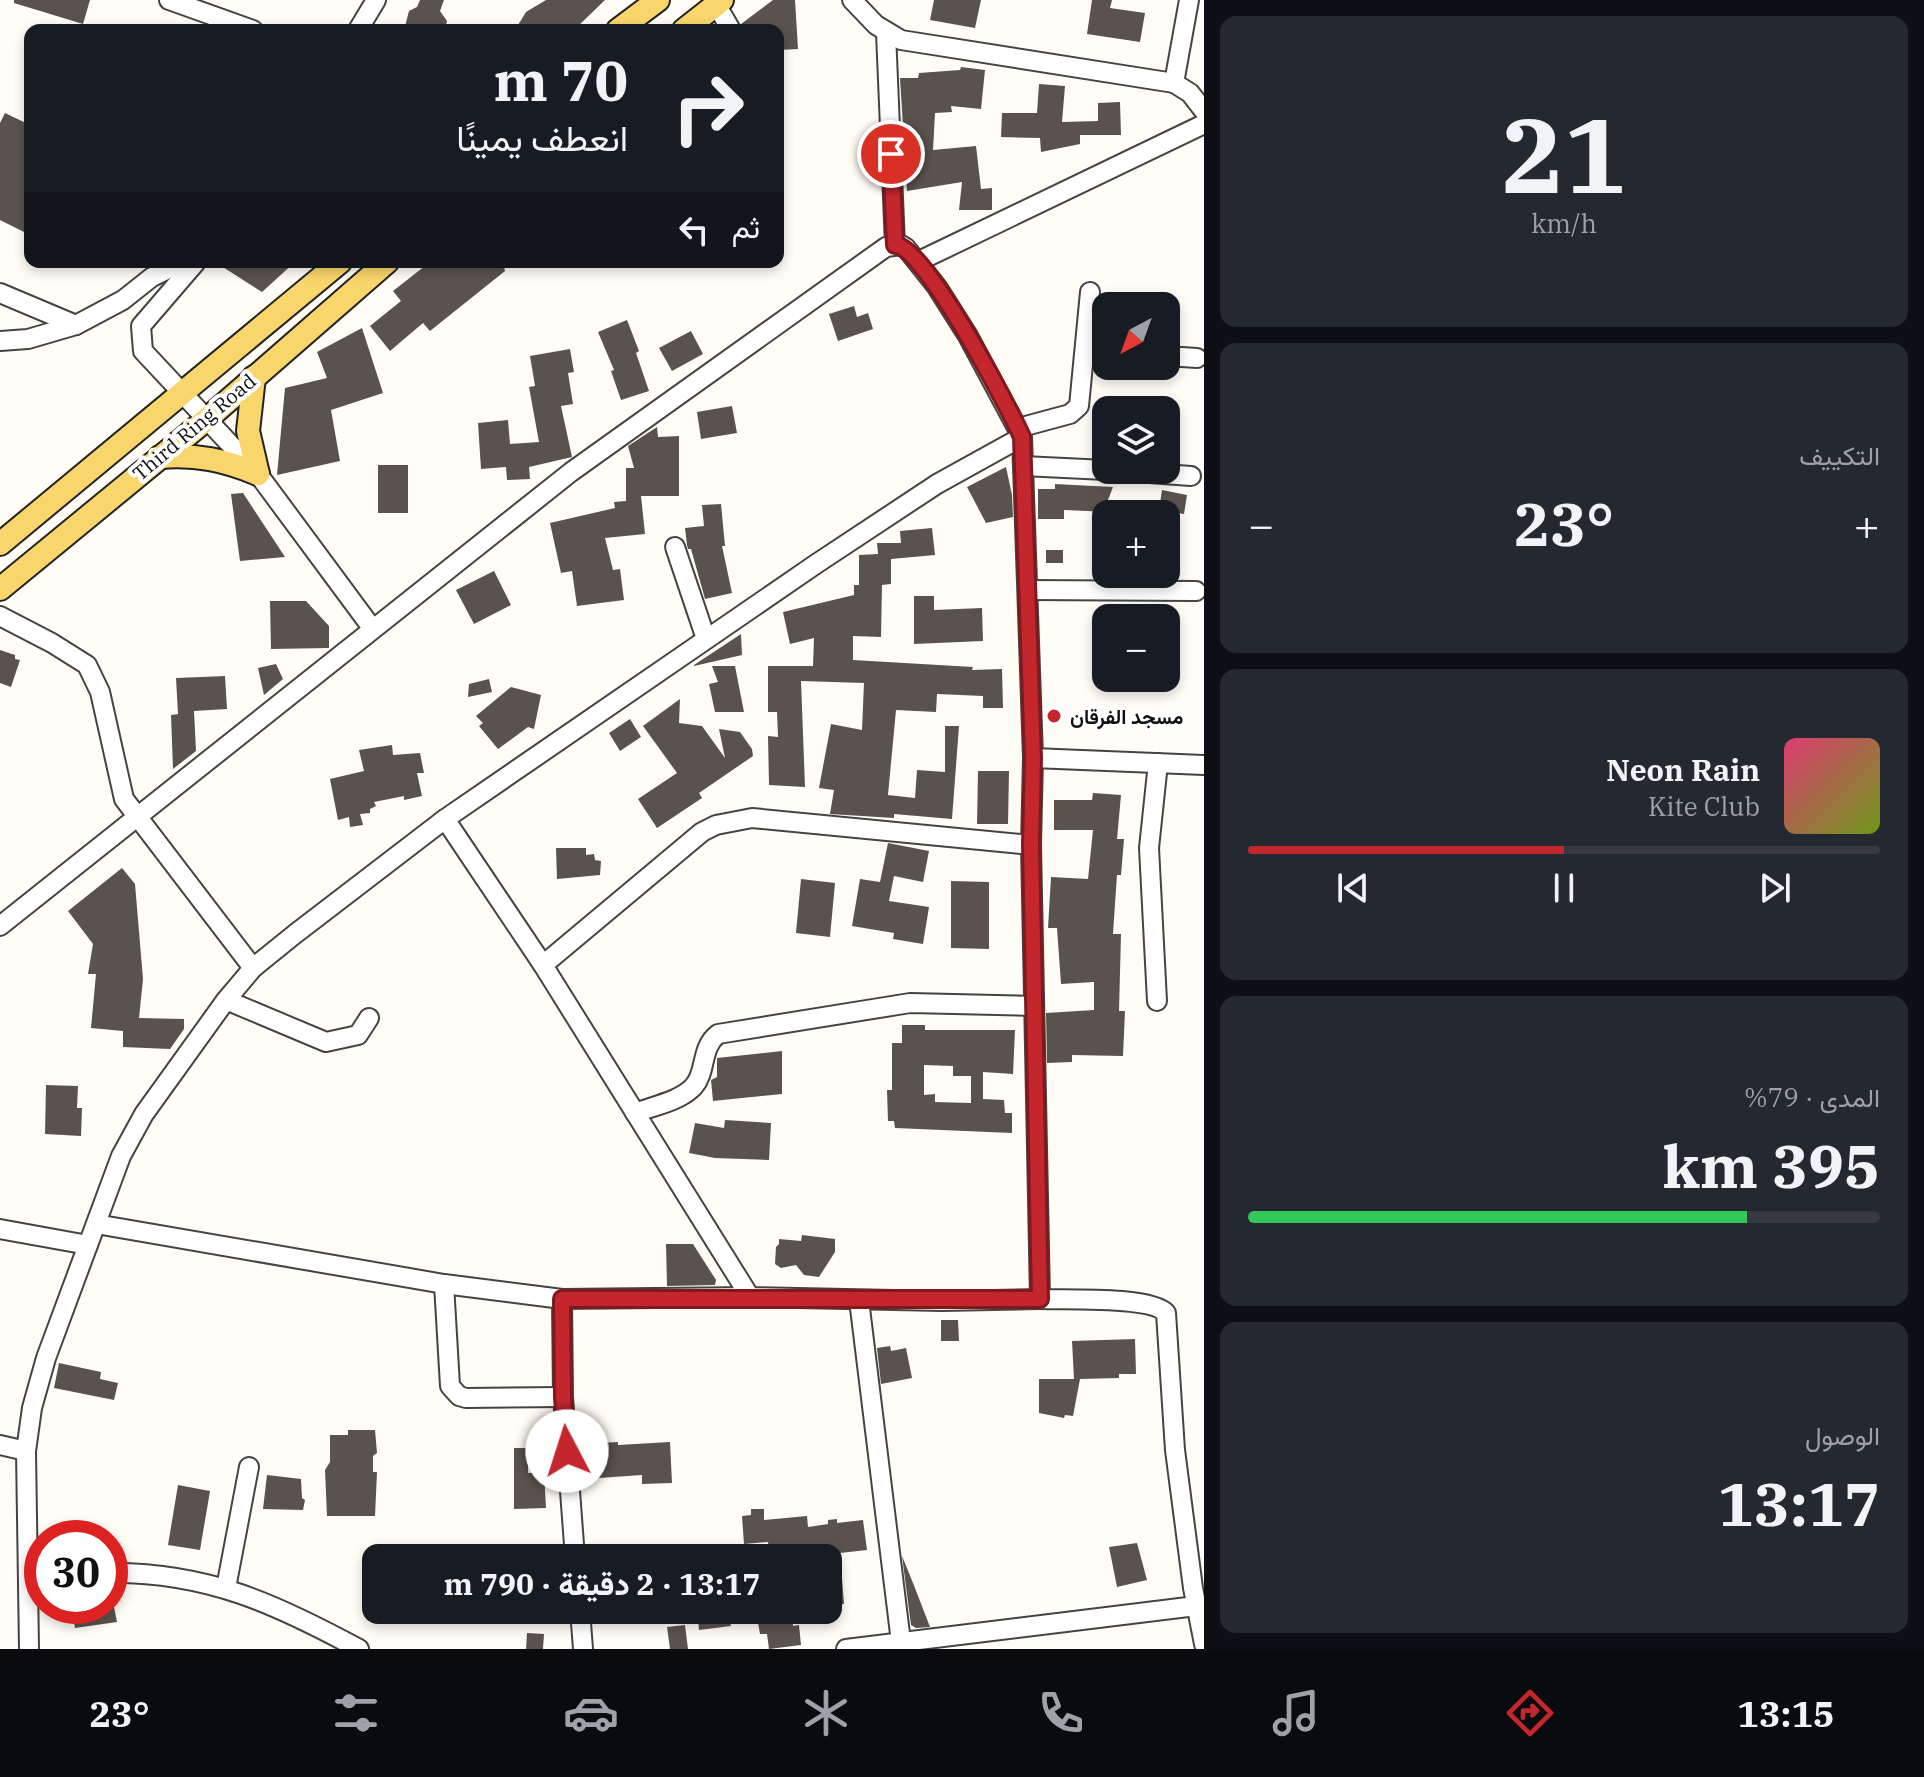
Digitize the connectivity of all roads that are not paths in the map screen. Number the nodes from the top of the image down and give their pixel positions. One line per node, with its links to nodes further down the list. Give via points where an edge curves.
1 (169, 0): 7 (street)
2 (376, 0): 8 (street)
3 (658, 0): 9 (main road)
4 (852, 0): 12 (street)
5 (1189, 0): 13 (street)
6 (719, 2): 10 (main road); 11 (street)
7 (236, 24)
8 (362, 24)
9 (626, 24)
10 (692, 24)
11 (728, 24)
12 (886, 33): 13 (street, via 901,40); 16 (street)
13 (1174, 83): 14 (street)
14 (1204, 111)
15 (1204, 124): 17 (street)
16 (895, 245): 17 (street); 46 (street, via 584,462)
17 (919, 261): 33 (street, via 968,336)
18 (171, 268): 24 (street)
19 (191, 268): 31 (street, via 141,326 143,351)
20 (333, 268): 31 (main road, Third Ring Road)
21 (380, 268): 30 (main road, Third Ring Road)
22 (1090, 292): 26 (street)
23 (0, 293): 24 (street)
24 (76, 325): 25 (street)
25 (0, 341)
26 (1086, 352): 27 (street); 33 (street, via 1076,411)
27 (1092, 352)
28 (1180, 357): 29 (street)
29 (1197, 358)
30 (254, 377): 32 (main road, Third Ring Road); 37 (main road, via 248,431)
31 (183, 394): 32 (street); 40 (main road, Third Ring Road)
32 (207, 419): 34 (main road, Third Ring Road); 37 (street)
33 (1020, 433): 35 (street); 47 (street)
34 (160, 457): 37 (main road, via 200,456); 42 (main road, Third Ring Road)
35 (1023, 466): 36 (street); 43 (street)
36 (1092, 469)
37 (258, 474): 46 (street)
38 (1180, 475): 39 (street)
39 (1191, 476)
40 (0, 544)
41 (675, 547): 47 (street)
42 (0, 589)
43 (1029, 590): 44 (street); 48 (street)
44 (1196, 591)
45 (0, 616): 51 (street, via 79,659 93,674 124,799)
46 (372, 628): 51 (street)
47 (706, 639): 52 (street)
48 (1033, 758): 49 (street); 53 (street)
49 (1158, 763): 50 (street); 58 (street, via 1149,848)
50 (1204, 765)
51 (137, 817): 54 (street); 56 (street)
52 (445, 819): 55 (street); 56 (street)
53 (1031, 845): 55 (street, via 752,818 716,825 682,847); 59 (street)
54 (0, 926)
55 (543, 965): 61 (street)
56 (253, 968): 57 (street)
57 (226, 1000): 60 (street, via 326,1042 358,1035); 62 (street, via 144,1114 121,1156)
58 (1157, 1001)
59 (1034, 1006): 61 (street, via 910,1003 718,1034 693,1087); 68 (street)
60 (369, 1018)
61 (635, 1113): 66 (street)
62 (96, 1224): 64 (street); 65 (street)
63 (0, 1229): 64 (street)
64 (88, 1245): 72 (street, via 42,1371)
65 (444, 1284): 67 (street); 70 (street, via 453,1391 466,1398)
66 (750, 1297): 67 (street); 69 (street)
67 (562, 1299): 70 (street)
68 (1040, 1299): 69 (street); 78 (street, via 1156,1305 1166,1313 1175,1450)
69 (859, 1300): 81 (street)
70 (563, 1397): 75 (street)
71 (0, 1445): 72 (street)
72 (26, 1451): 74 (street)
73 (249, 1467): 77 (street)
74 (31, 1520)
75 (574, 1544)
76 (128, 1573): 77 (street)
77 (226, 1588): 85 (street, via 296,1615)
78 (1198, 1593): 82 (street); 83 (street)
79 (31, 1624): 84 (street)
80 (581, 1624): 86 (street)
81 (901, 1642): 82 (street); 87 (street)
82 (967, 1642)
83 (1204, 1644)
84 (29, 1649)
85 (359, 1649)
86 (583, 1649)
87 (846, 1649)

